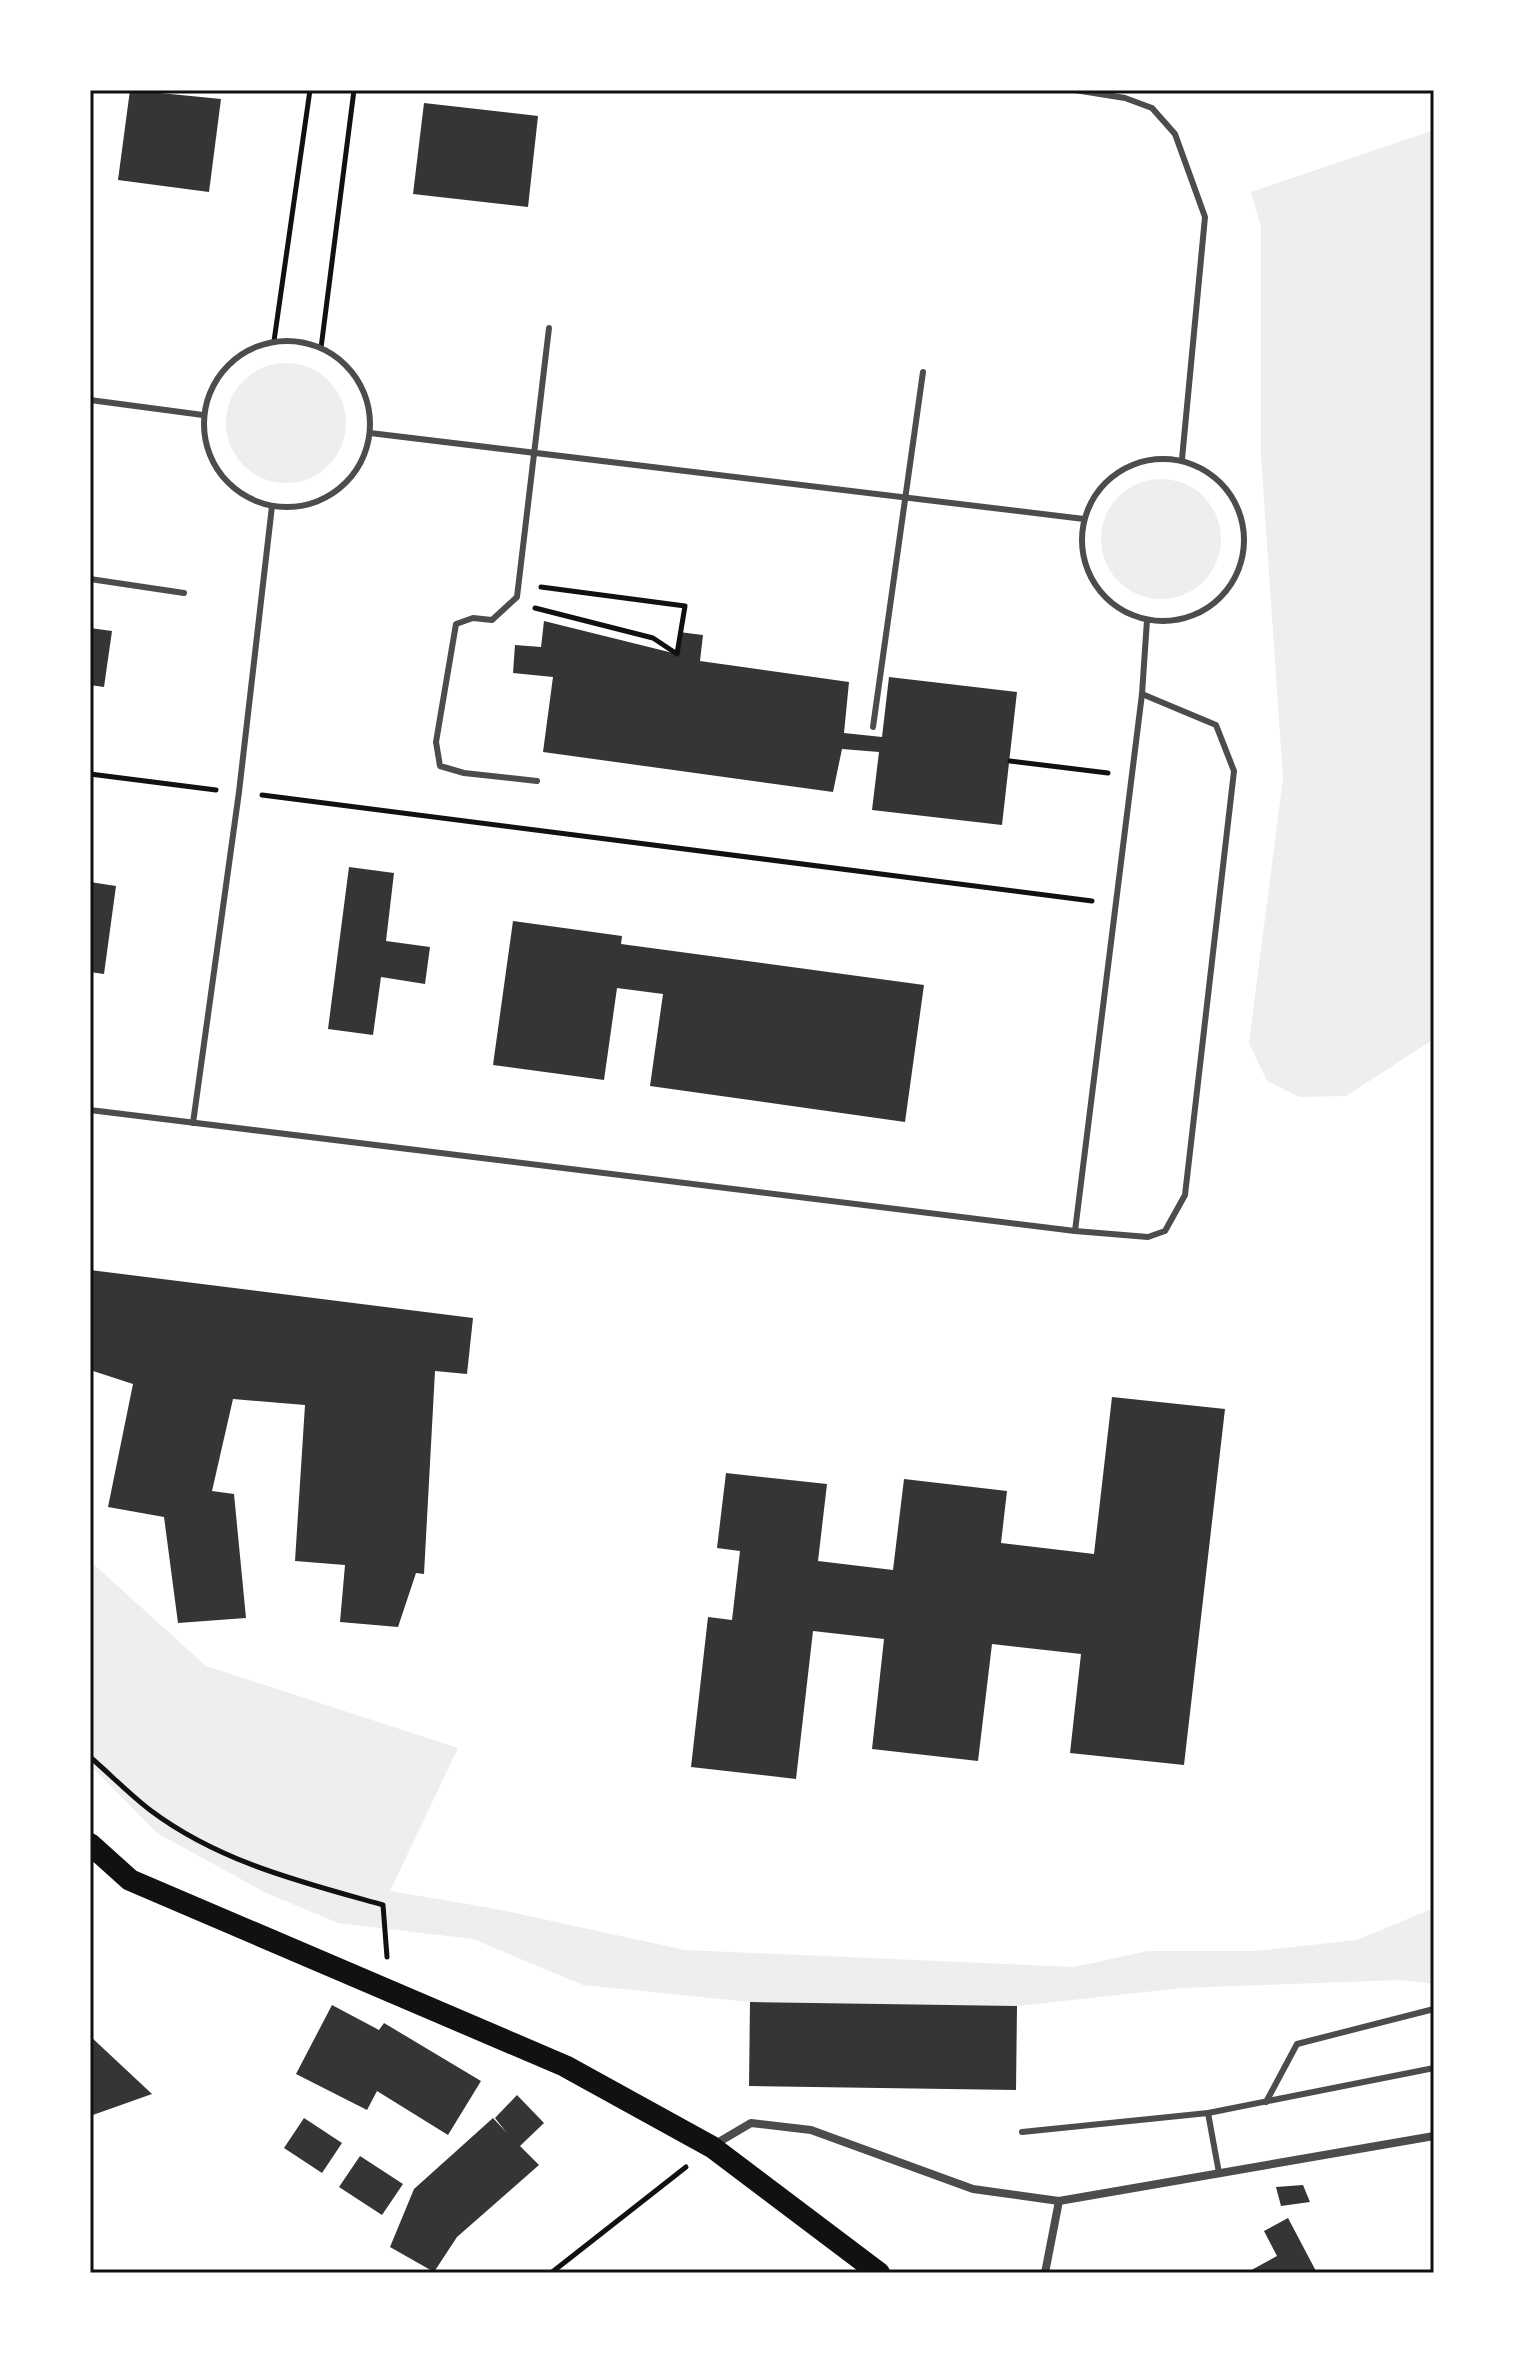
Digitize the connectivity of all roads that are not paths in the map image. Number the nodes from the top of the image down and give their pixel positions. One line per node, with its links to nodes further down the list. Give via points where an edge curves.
1 (1075, 90): 8 (lane, via 1152,108 1175,134 1205,217)
2 (549, 328): 7 (lane)
3 (923, 372): 9 (lane)
4 (90, 400): 5 (lane)
5 (203, 415): 6 (lane, via 224,367 245,351 274,341 296,341 343,362 360,382 369,407); 10 (lane, via 204,440 220,473 248,498)
6 (370, 433): 7 (lane); 10 (lane, via 355,470 325,498 299,507)
7 (535, 453): 9 (lane); 17 (lane, via 517,597 492,620 473,618 456,624 436,742 440,766)
8 (1182, 459): 11 (lane, via 1130,466 1109,479); 14 (lane, via 1223,484 1237,505 1245,531 1243,557 1234,581 1217,601 1195,615)
9 (905, 498): 11 (lane); 16 (lane)
10 (272, 506): 19 (lane)
11 (1084, 519): 14 (lane, via 1085,558 1101,592 1120,609)
12 (90, 579): 13 (lane)
13 (184, 593)
14 (1147, 620): 15 (lane)
15 (1142, 694): 20 (lane); 20 (lane, via 1216,725 1234,771 1185,1195 1165,1231 1148,1237)
16 (873, 727)
17 (537, 781)
18 (90, 1110): 19 (lane)
19 (193, 1123): 20 (lane)
20 (1075, 1231)
21 (90, 1844): 28 (highway, via 130,1880 565,2066)
22 (1434, 2009): 24 (lane, via 1297,2044)
23 (1434, 2068): 24 (lane)
24 (1266, 2102): 25 (lane)
25 (1208, 2113): 26 (lane); 29 (lane)
26 (1022, 2132)
27 (1434, 2136): 29 (street)
28 (712, 2147): 30 (street, via 751,2123 811,2130 973,2189); 31 (highway)
29 (1219, 2173): 30 (street)
30 (1059, 2201): 32 (street)
31 (879, 2273)
32 (1045, 2273)

